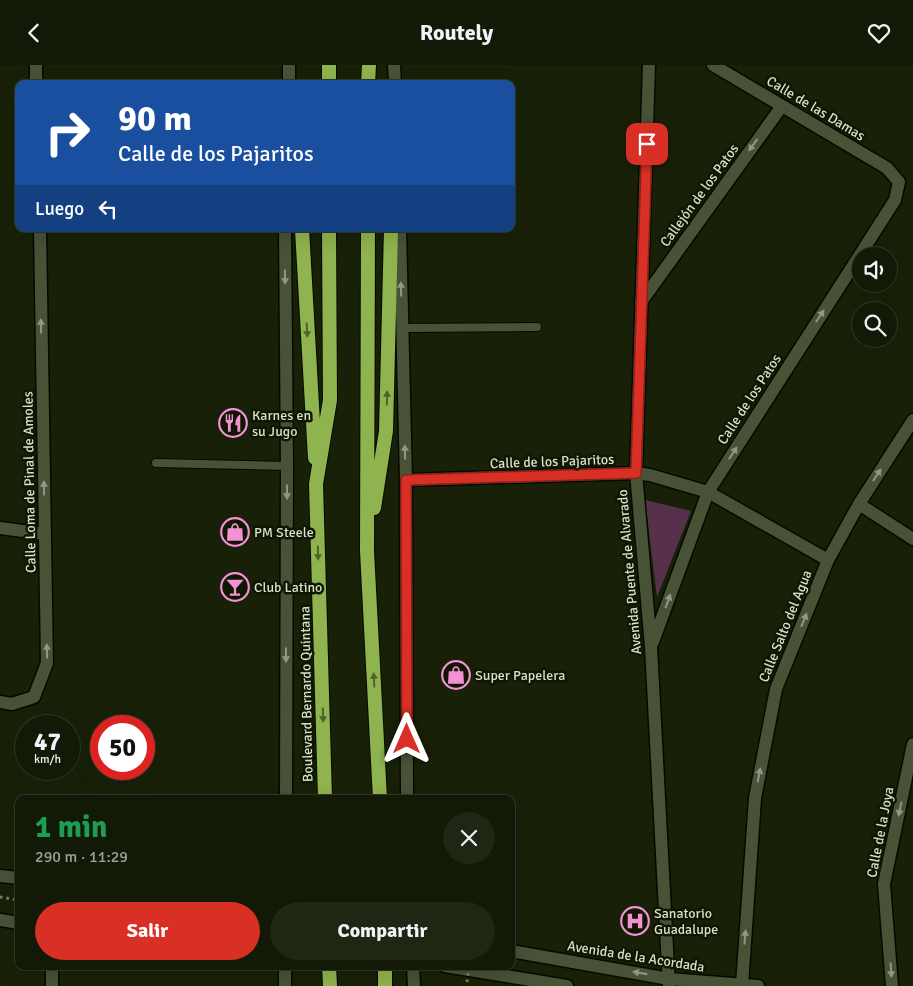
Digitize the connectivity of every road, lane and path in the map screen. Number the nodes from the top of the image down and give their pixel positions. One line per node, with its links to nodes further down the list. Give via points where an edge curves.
1 (36, 65): 8 (street)
2 (289, 65): 9 (street)
3 (329, 65): 10 (highway)
4 (368, 65): 11 (highway)
5 (394, 65): 12 (street)
6 (650, 65): 22 (street, Avenida Puente de Alvarado)
7 (713, 65): 13 (street, Calle de las Damas)
8 (36, 80)
9 (289, 80)
10 (329, 80)
11 (368, 80)
12 (394, 80)
13 (782, 106): 14 (street, Calle de las Damas, via 887,168); 22 (street, Callejón de los Patos, one-way to 22)
14 (900, 182): 31 (street, Calle de los Patos, one-way to 14, via 895,200)
15 (40, 232): 34 (street, Calle Loma de Pinal de Amoles, one-way to 15)
16 (285, 232): 27 (street, Boulevard Bernardo Quintana, one-way to 27)
17 (302, 232): 30 (highway, one-way to 30)
18 (329, 232): 30 (highway, Boulevard Bernardo Quintana, via 330,400)
19 (368, 232): 36 (highway)
20 (391, 232): 36 (highway, one-way to 20, via 386,431)
21 (400, 232): 24 (street, one-way to 21)
22 (641, 302): 28 (street, Avenida Puente de Alvarado)
23 (537, 327): 24 (lane)
24 (402, 328): 29 (street, one-way to 24)
25 (913, 420): 32 (street, Calle Salto del Agua, one-way to 25)
26 (156, 463): 27 (lane)
27 (287, 466): 41 (street, Boulevard Bernardo Quintana, one-way to 41)
28 (636, 473): 29 (street, Calle de los Pajaritos); 31 (street, Calle de los Pajaritos); 38 (street, Avenida Puente de Alvarado)
29 (406, 480): 44 (street)
30 (316, 484): 42 (highway, Boulevard Bernardo Quintana, one-way to 42)
31 (708, 492): 37 (street, Calle de los Pajaritos); 38 (street, Calle de los Patos, one-way to 31)
32 (859, 504): 35 (street); 37 (street, Calle Salto del Agua)
33 (0, 528): 34 (street)
34 (45, 534): 39 (street, Calle Loma de Pinal de Amoles, one-way to 34, via 12,705 34,697 47,663)
35 (913, 539)
36 (367, 551): 43 (highway, one-way to 36)
37 (828, 560): 61 (street, Calle Salto del Agua, one-way to 37, via 755,798 776,689)
38 (651, 647): 60 (street, Avenida Puente de Alvarado)
39 (0, 702)
40 (913, 744): 69 (street, Calle de la Joya, one-way to 69, via 884,884)
41 (286, 795)
42 (325, 795)
43 (380, 795)
44 (407, 795)
45 (0, 876): 46 (street)
46 (15, 878)
47 (0, 897): 48 (path)
48 (15, 899)
49 (0, 920): 50 (street)
50 (15, 922)
51 (515, 952): 60 (street, Avenida de la Acordada, one-way to 51)
52 (52, 970): 62 (street)
53 (285, 970): 63 (street)
54 (329, 970): 64 (highway)
55 (385, 970): 65 (highway)
56 (413, 970): 66 (street)
57 (468, 970): 59 (path, bridge)
58 (469, 970): 67 (street)
59 (467, 982)
60 (669, 982): 61 (street, Avenida de la Acordada)
61 (742, 985): 68 (street, Avenida de la Acordada)
62 (52, 986)
63 (286, 986)
64 (330, 986)
65 (385, 986)
66 (414, 986)
67 (567, 986)
68 (758, 986)
69 (892, 986)

